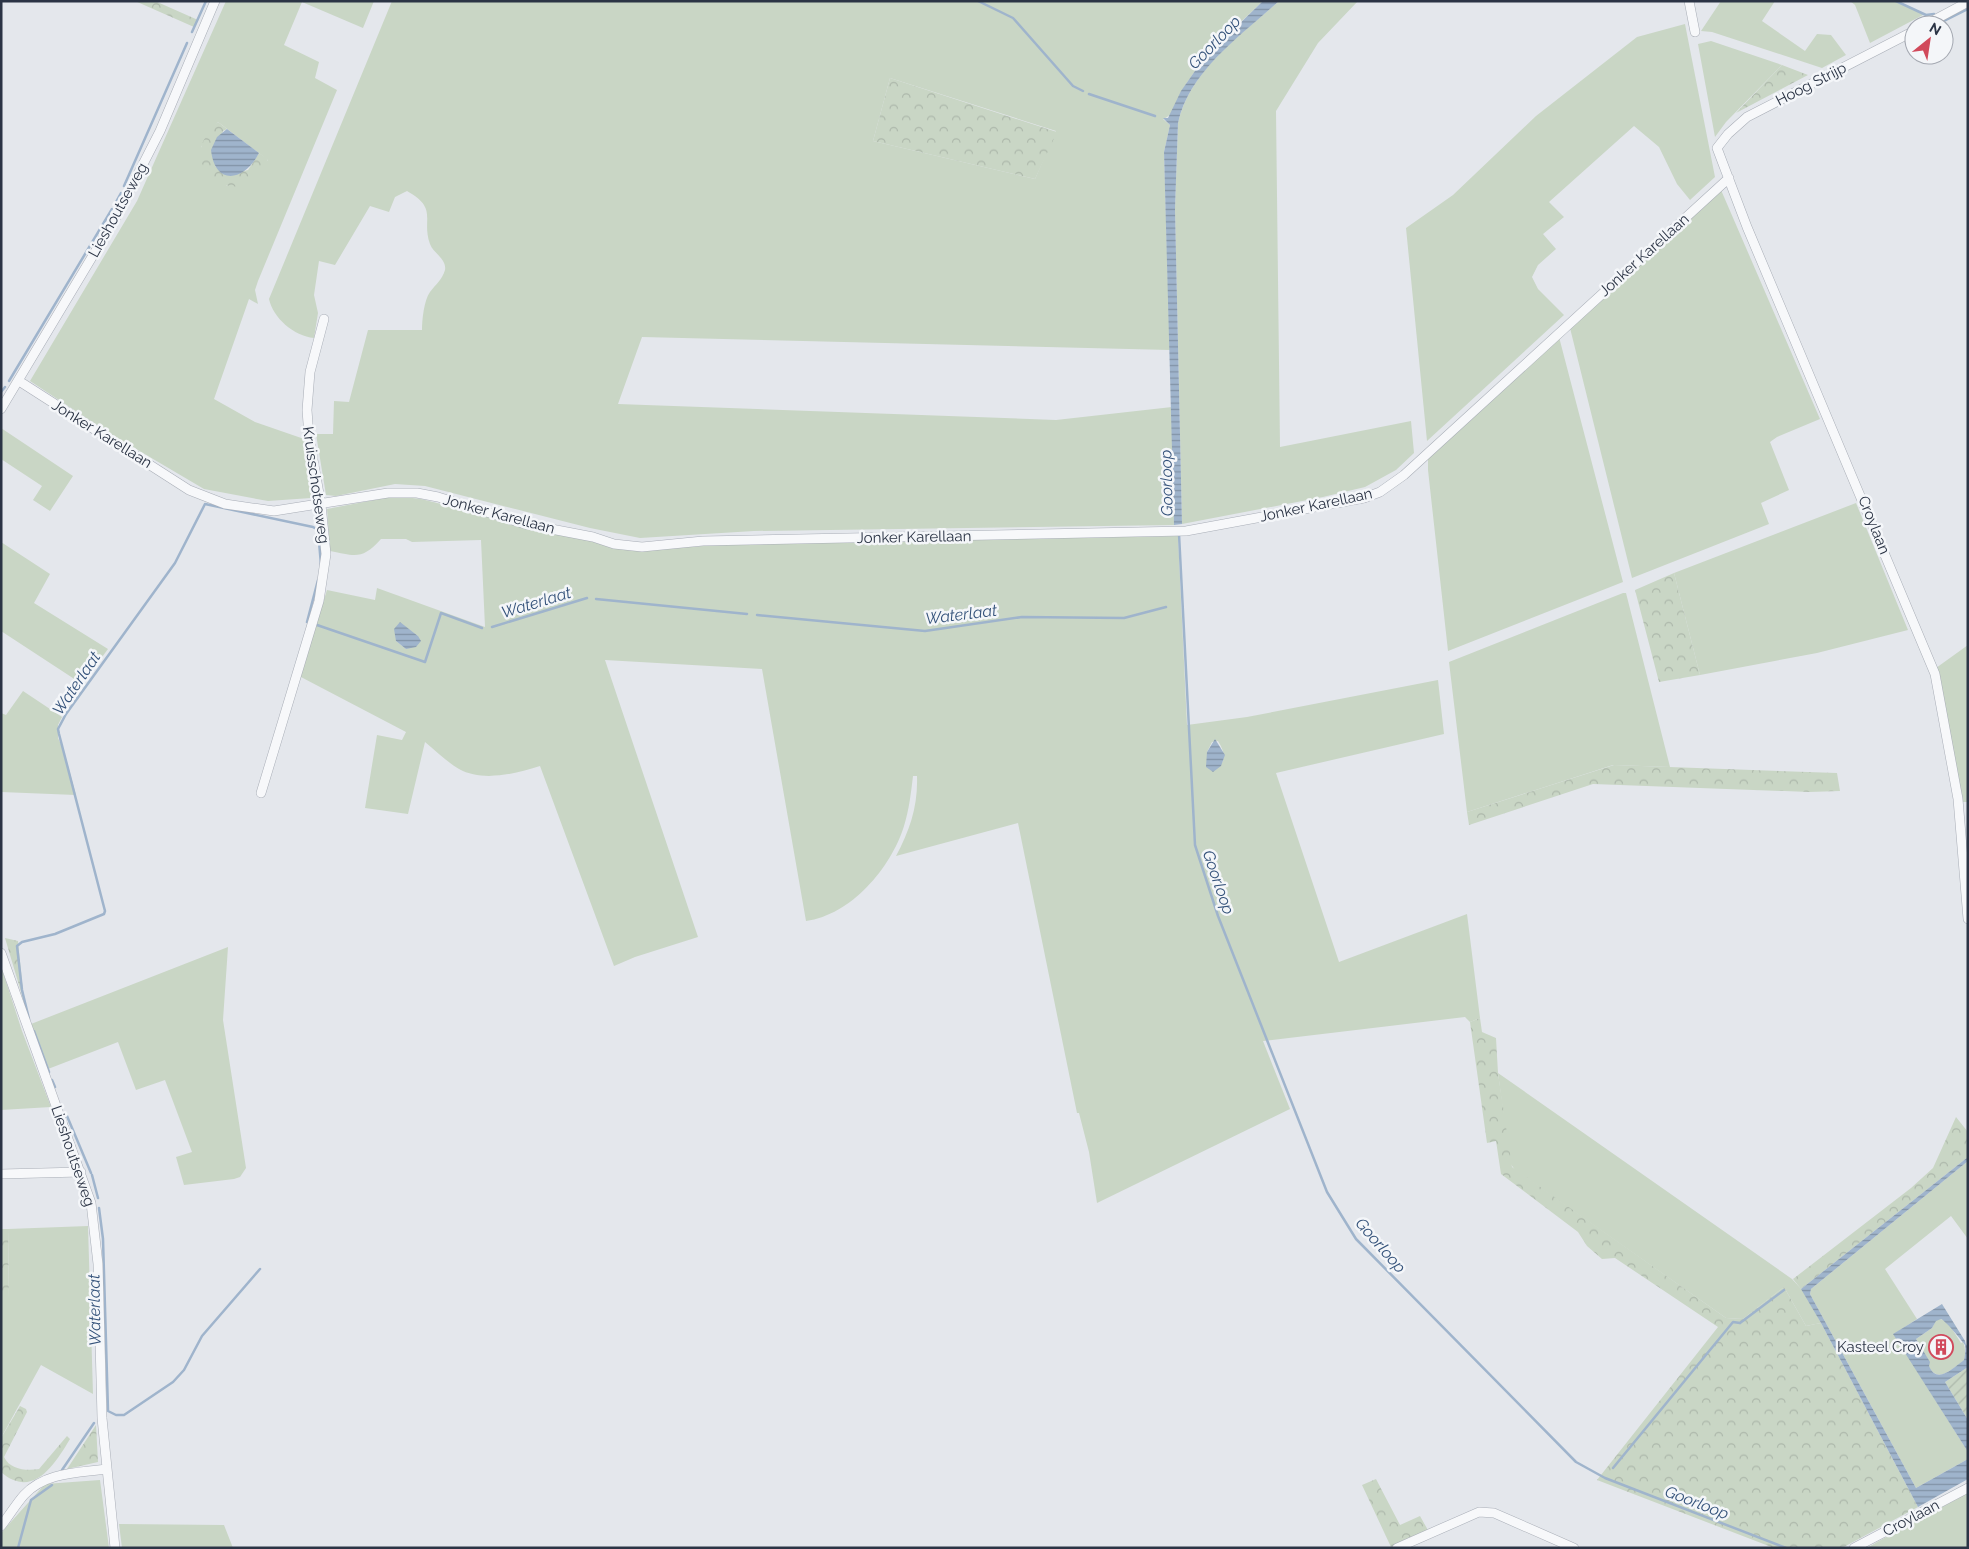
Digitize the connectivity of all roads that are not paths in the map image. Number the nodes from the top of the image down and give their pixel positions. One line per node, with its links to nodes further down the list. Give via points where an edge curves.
1 (215, 1): 10 (street, Lieshoutseweg, via 160,131 120,209)
2 (1688, 1): 5 (street)
3 (1968, 2): 4 (street)
4 (1944, 15)
5 (1695, 32)
6 (1904, 36): 7 (street, Hoog Strijp, via 1747,117)
7 (1717, 148): 8 (street, Croylaan)
8 (1729, 178): 12 (street, Jonker Karellaan, via 1404,475 1380,492 1364,498 1186,531 703,542 642,547 525,524 417,493 388,492); 14 (street, Croylaan, via 1935,674 1958,798)
9 (324, 319): 12 (street, Kruisschotseweg, via 310,372 307,410)
10 (18, 381): 11 (street, Lieshoutseweg); 12 (street, Jonker Karellaan, via 189,490 209,499 260,510)
11 (1, 409)
12 (321, 504): 13 (street, Kruisschotseweg, via 326,554 319,601)
13 (261, 793)
14 (1968, 919)
15 (1, 953): 16 (street, Lieshoutseweg)
16 (81, 1172): 17 (street); 18 (street, Lieshoutseweg, via 91,1203 98,1264 102,1418)
17 (1, 1174)
18 (107, 1469): 20 (street, via 59,1475 43,1481 24,1495); 21 (street, Lieshoutseweg)
19 (1968, 1488): 24 (street, Croylaan)
20 (1, 1526)
21 (115, 1548)
22 (1397, 1548): 23 (street, via 1479,1512 1494,1513)
23 (1574, 1548)
24 (1854, 1548)

